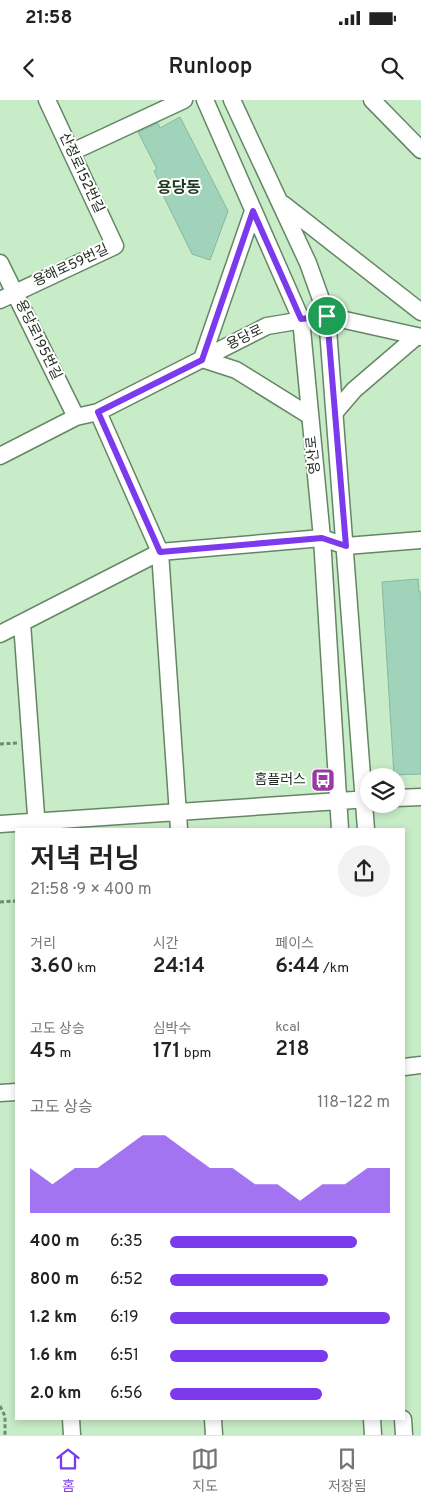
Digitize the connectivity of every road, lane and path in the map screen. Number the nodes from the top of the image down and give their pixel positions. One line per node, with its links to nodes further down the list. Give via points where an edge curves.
1 (47, 100): 7 (street, 산정로152번길)
2 (184, 100): 7 (street)
3 (205, 100): 9 (street, 영산로)
4 (232, 100): 8 (street, 영산로)
5 (372, 100): 6 (street)
6 (421, 150)
7 (72, 152): 10 (street, 산정로152번길)
8 (280, 202): 13 (street); 14 (street, 영산로, via 308,263)
9 (253, 211): 15 (street, 영산로); 17 (street)
10 (115, 246): 12 (street, 용해로59번길)
11 (0, 263): 12 (street, 용당로195번길)
12 (7, 296): 21 (street, 용당로195번길)
13 (421, 312)
14 (327, 316): 15 (street, 용당로); 16 (street, 용당로); 18 (street, 영산로)
15 (301, 319): 17 (street, 용당로, via 267,326); 20 (street, 영산로)
16 (419, 336): 18 (street, via 354,390)
17 (202, 360): 19 (street, 용당로); 20 (street, via 236,370)
18 (336, 411): 25 (street, 영산로)
19 (98, 412): 21 (street, 용당로); 26 (street)
20 (310, 416): 23 (street, 영산로)
21 (76, 417): 22 (street, 용당로)
22 (0, 456)
23 (322, 538): 25 (street); 26 (street); 33 (street, 영산로)
24 (421, 540): 25 (street)
25 (346, 546): 29 (street, 영산로)
26 (160, 552): 27 (street); 34 (street)
27 (22, 623): 28 (street); 37 (street)
28 (0, 634)
29 (364, 768)
30 (421, 797): 31 (street)
31 (405, 798)
32 (360, 800): 33 (street)
33 (338, 801): 34 (street); 39 (street, 영산로)
34 (178, 812): 37 (street); 38 (street)
35 (367, 813): 40 (street, 영산로)
36 (0, 824): 37 (street)
37 (37, 825)
38 (179, 828)
39 (340, 828)
40 (366, 828)
41 (0, 902): 42 (path)
42 (15, 902)
43 (421, 1065): 44 (street)
44 (405, 1067)
45 (15, 1092): 46 (street)
46 (0, 1093)
47 (0, 1406): 52 (path, via 5,1416)
48 (71, 1420): 53 (street)
49 (213, 1420): 54 (street)
50 (372, 1420): 55 (street)
51 (403, 1420): 56 (street)
52 (5, 1435)
53 (72, 1435)
54 (214, 1435)
55 (372, 1435)
56 (404, 1435)

